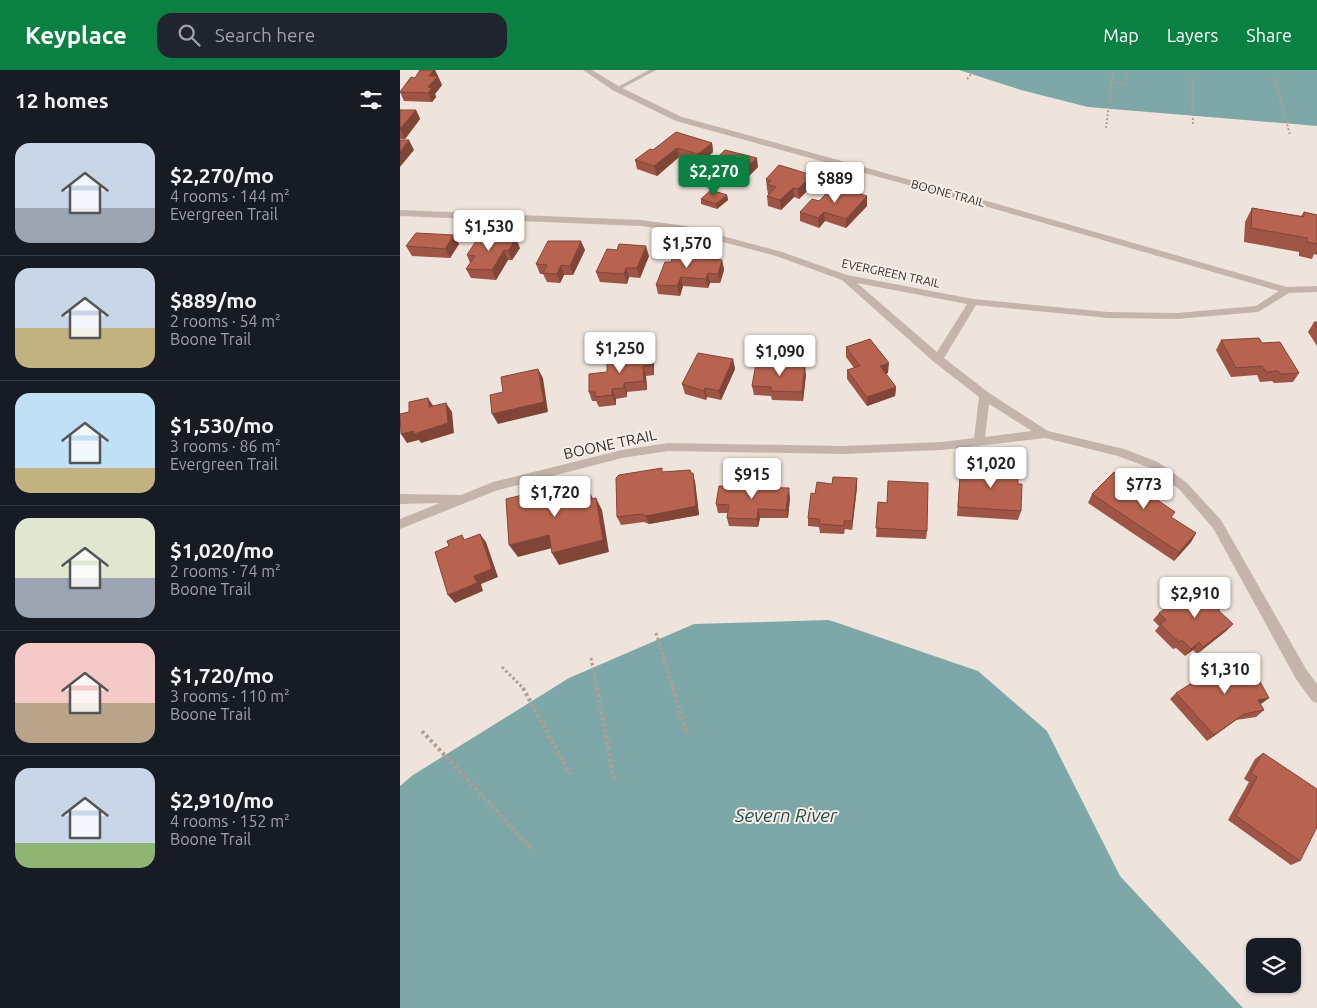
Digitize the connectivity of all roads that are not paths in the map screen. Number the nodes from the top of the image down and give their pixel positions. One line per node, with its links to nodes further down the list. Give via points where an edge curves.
1 (587, 70): 3 (street, BOONE TRAIL)
2 (653, 70): 3 (lane)
3 (618, 89): 7 (street, BOONE TRAIL, via 679,119)
4 (400, 213): 5 (street, EVERGREEN TRAIL, via 641,223 686,229 779,254)
5 (845, 278): 8 (street, EVERGREEN TRAIL); 9 (street, BOONE TRAIL)
6 (1317, 289): 7 (street, BOONE TRAIL)
7 (1288, 290): 8 (street, EVERGREEN TRAIL, via 1258,309 1177,316 1108,315)
8 (973, 302): 9 (street)
9 (938, 359): 10 (street, BOONE TRAIL)
10 (985, 396): 11 (street, BOONE TRAIL); 12 (street)
11 (1045, 434): 12 (street, BOONE TRAIL); 16 (street, BOONE TRAIL, via 1120,452 1154,465 1183,486 1217,524 1301,674)
12 (979, 442): 13 (street, BOONE TRAIL, via 843,450 668,447 622,454 493,487)
13 (464, 498): 14 (street); 15 (street, BOONE TRAIL)
14 (400, 499)
15 (400, 524)
16 (1317, 696)

